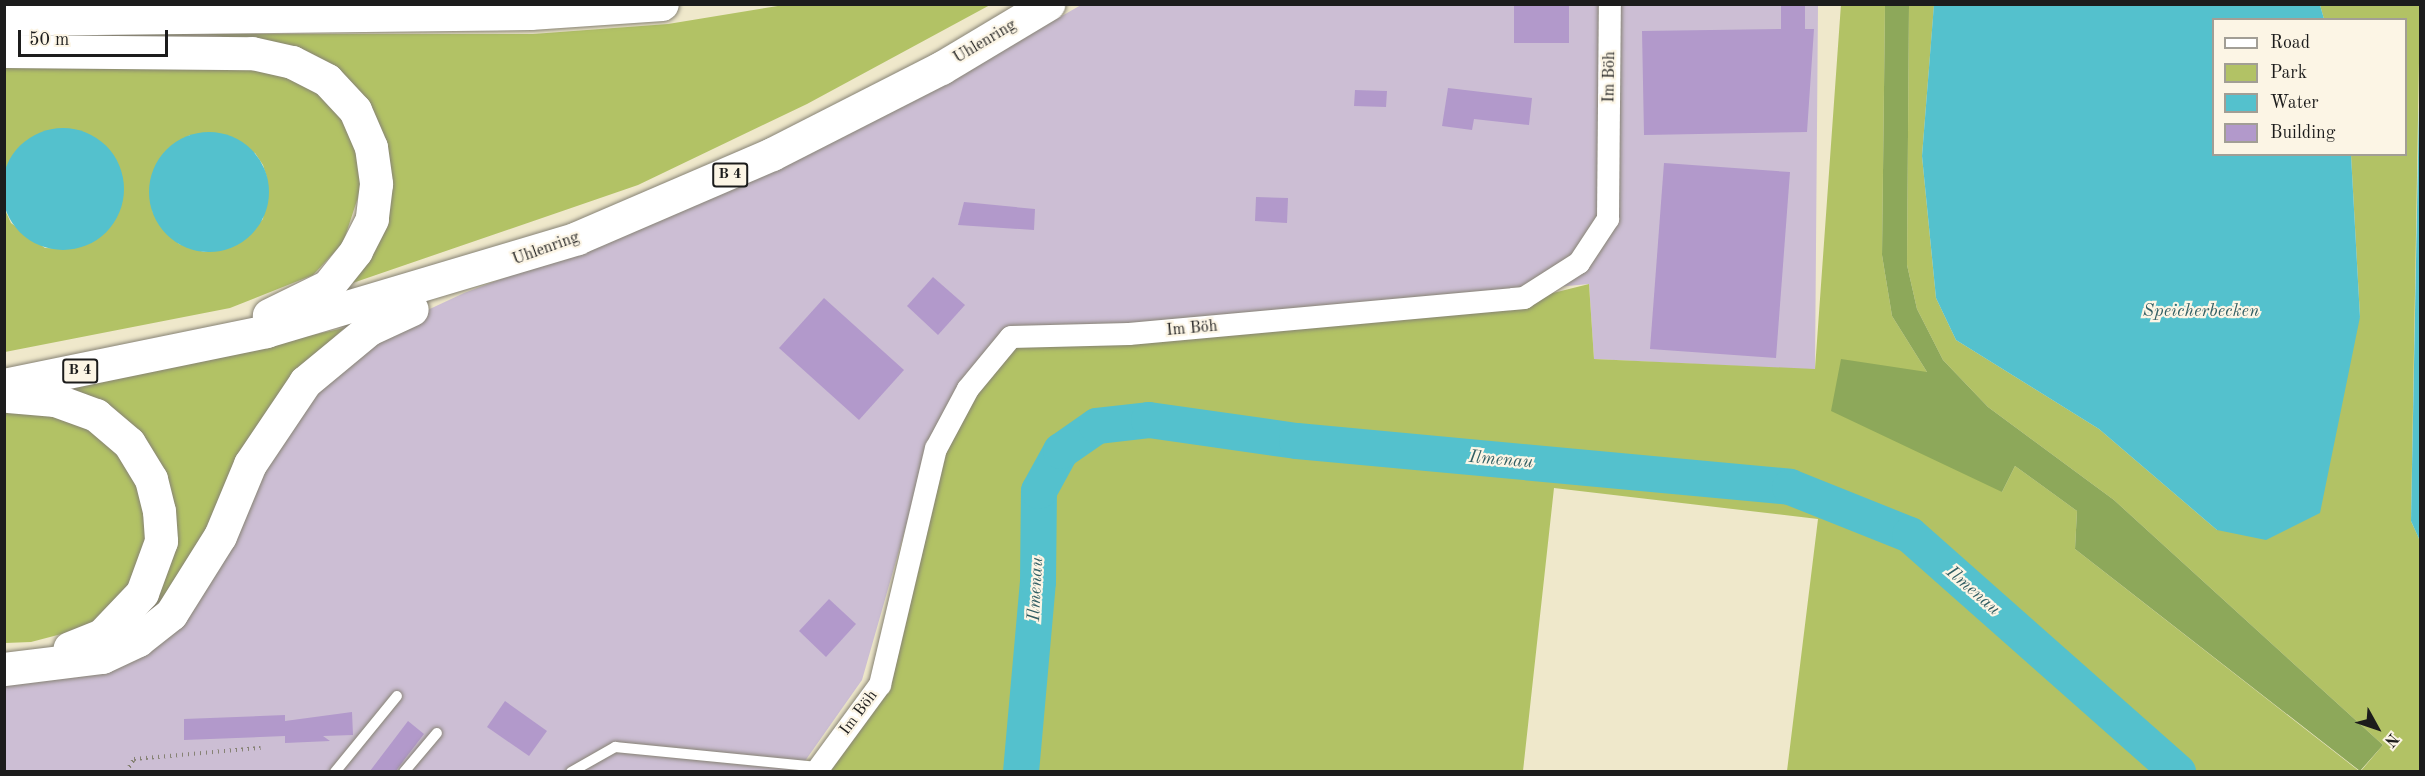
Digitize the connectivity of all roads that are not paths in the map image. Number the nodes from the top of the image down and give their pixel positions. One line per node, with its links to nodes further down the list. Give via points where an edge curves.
1 (662, 4): 5 (highway, via 530,13)
2 (1029, 4): 7 (highway, B 4)
3 (1048, 4): 7 (highway, Uhlenring / B 4)
4 (1611, 4): 16 (street, Im Böh, via 1608,219 1579,263 1524,298 1130,334 1011,337 968,389 936,449 880,685)
5 (4, 19)
6 (4, 51): 9 (highway, via 252,53 292,62 327,80 355,110 371,147 376,184 372,219 356,251 328,286 291,307)
7 (941, 68): 8 (highway, Uhlenring / B 4, via 710,185)
8 (510, 262): 9 (highway, Uhlenring / B 4, via 376,303); 13 (highway, via 369,329 305,382 250,464 220,536 171,614 138,640 102,657)
9 (155, 356): 10 (highway, Uhlenring / B 4)
10 (4, 385)
11 (4, 396): 12 (highway, via 56,400 86,411 129,443 151,479 161,540 142,593 102,634 63,650)
12 (4, 656)
13 (4, 669)
14 (397, 696): 17 (lane)
15 (437, 733): 18 (lane)
16 (818, 769): 19 (lane, via 615,747)
17 (335, 771)
18 (404, 771)
19 (571, 771)

